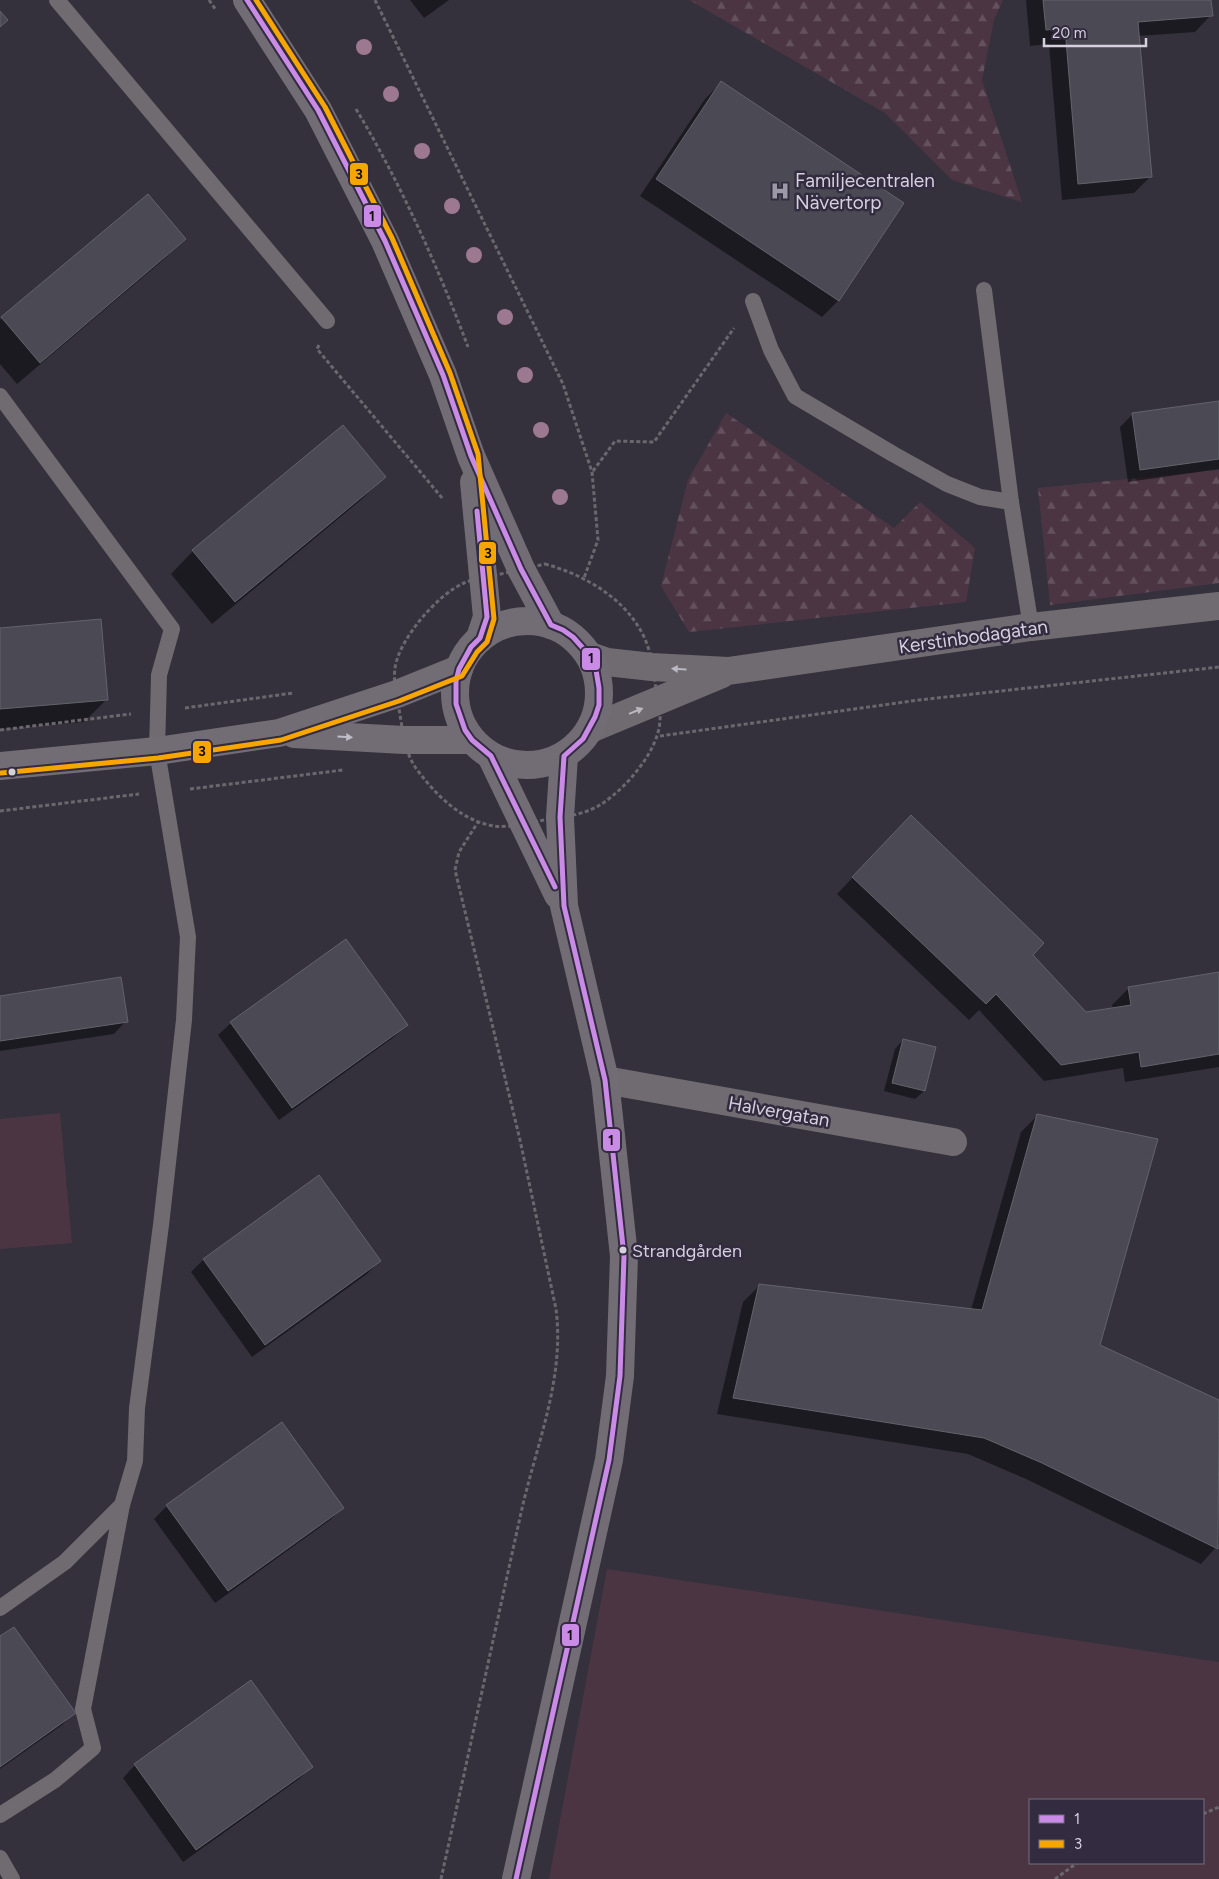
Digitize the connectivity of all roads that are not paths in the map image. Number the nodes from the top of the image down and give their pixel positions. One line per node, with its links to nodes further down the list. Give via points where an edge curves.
1 (57, 0): 5 (lane)
2 (247, 0): 7 (street, via 318,110 385,241 443,374)
3 (984, 290): 8 (lane)
4 (753, 301): 8 (lane, via 771,350 795,396 948,484 980,497)
5 (327, 322)
6 (0, 396): 19 (lane, via 172,629 159,675)
7 (471, 456): 10 (street, via 521,569); 12 (street, via 488,617)
8 (1011, 502): 11 (lane)
9 (1219, 606): 11 (street, Kerstinbodagatan)
10 (551, 625): 12 (street, via 514,622); 13 (street, via 573,637)
11 (1031, 627): 15 (street, Kerstinbodagatan)
12 (480, 638): 14 (street)
13 (590, 656): 15 (street, Kerstinbodagatan, one-way to 13, via 652,667 607,662); 16 (street, via 599,688 598,705)
14 (459, 669): 17 (street, via 397,694); 18 (street, via 456,704 462,725)
15 (728, 671): 16 (street, Kerstinbodagatan, one-way to 15)
16 (590, 729): 20 (street)
17 (279, 733): 18 (street, one-way to 18); 19 (street)
18 (482, 748): 20 (street, via 515,765 536,765); 22 (street)
19 (157, 751): 21 (street); 25 (lane, via 188,938 184,1020 137,1408 135,1461)
20 (564, 756): 22 (street, via 560,817)
21 (0, 766)
22 (564, 906): 23 (street)
23 (605, 1080): 24 (street, Halvergatan); 30 (street, via 624,1256 620,1376 609,1460)
24 (953, 1142)
25 (122, 1505): 26 (lane, via 65,1562); 27 (lane, via 83,1709 93,1748 55,1780)
26 (0, 1608)
27 (0, 1815)
28 (0, 1858): 29 (lane)
29 (12, 1879)
30 (516, 1879)

